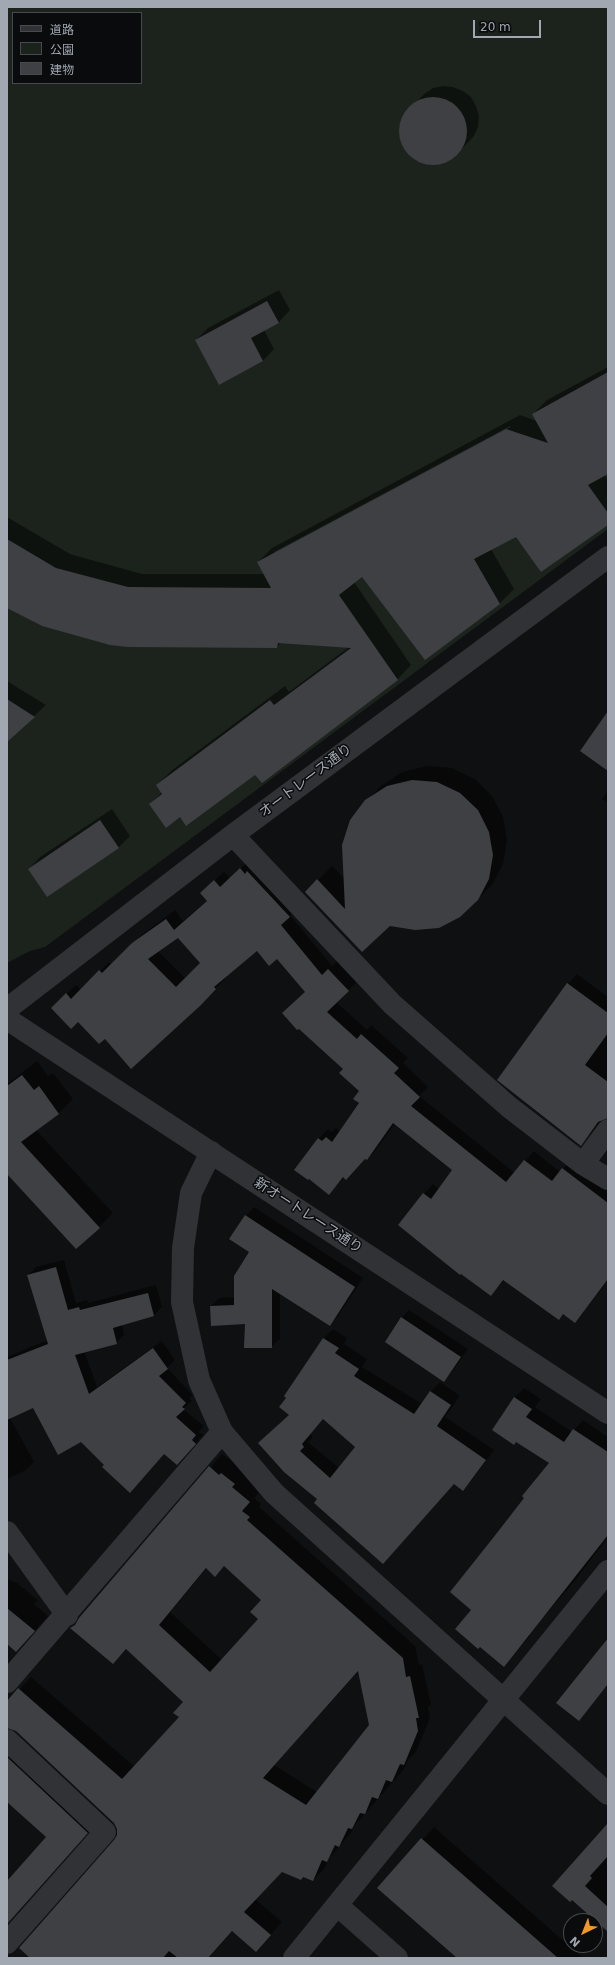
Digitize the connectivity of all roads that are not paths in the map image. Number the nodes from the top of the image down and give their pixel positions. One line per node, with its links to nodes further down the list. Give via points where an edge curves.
1 (608, 557): 2 (street, オートレース通り)
2 (233, 835): 3 (street, オートレース通り); 7 (street, via 392,1004 509,1107)
3 (7, 1009)
4 (7, 1019): 6 (street, 新オートレース通り)
5 (608, 1130): 7 (street)
6 (211, 1152): 9 (street, 新オートレース通り); 10 (street, via 191,1193 183,1248 182,1302 199,1380)
7 (583, 1164): 8 (street)
8 (608, 1179)
9 (608, 1413)
10 (222, 1432): 13 (street); 15 (street, via 274,1493)
11 (7, 1532): 13 (street)
12 (608, 1571): 15 (street)
13 (67, 1615): 14 (street)
14 (7, 1682)
15 (503, 1700): 17 (street); 18 (street)
16 (7, 1740): 19 (street, via 105,1832)
17 (608, 1794)
18 (337, 1905): 22 (street); 23 (street)
19 (7, 1943)
20 (7, 1954): 21 (street)
21 (12, 1958)
22 (294, 1958)
23 (397, 1958)

